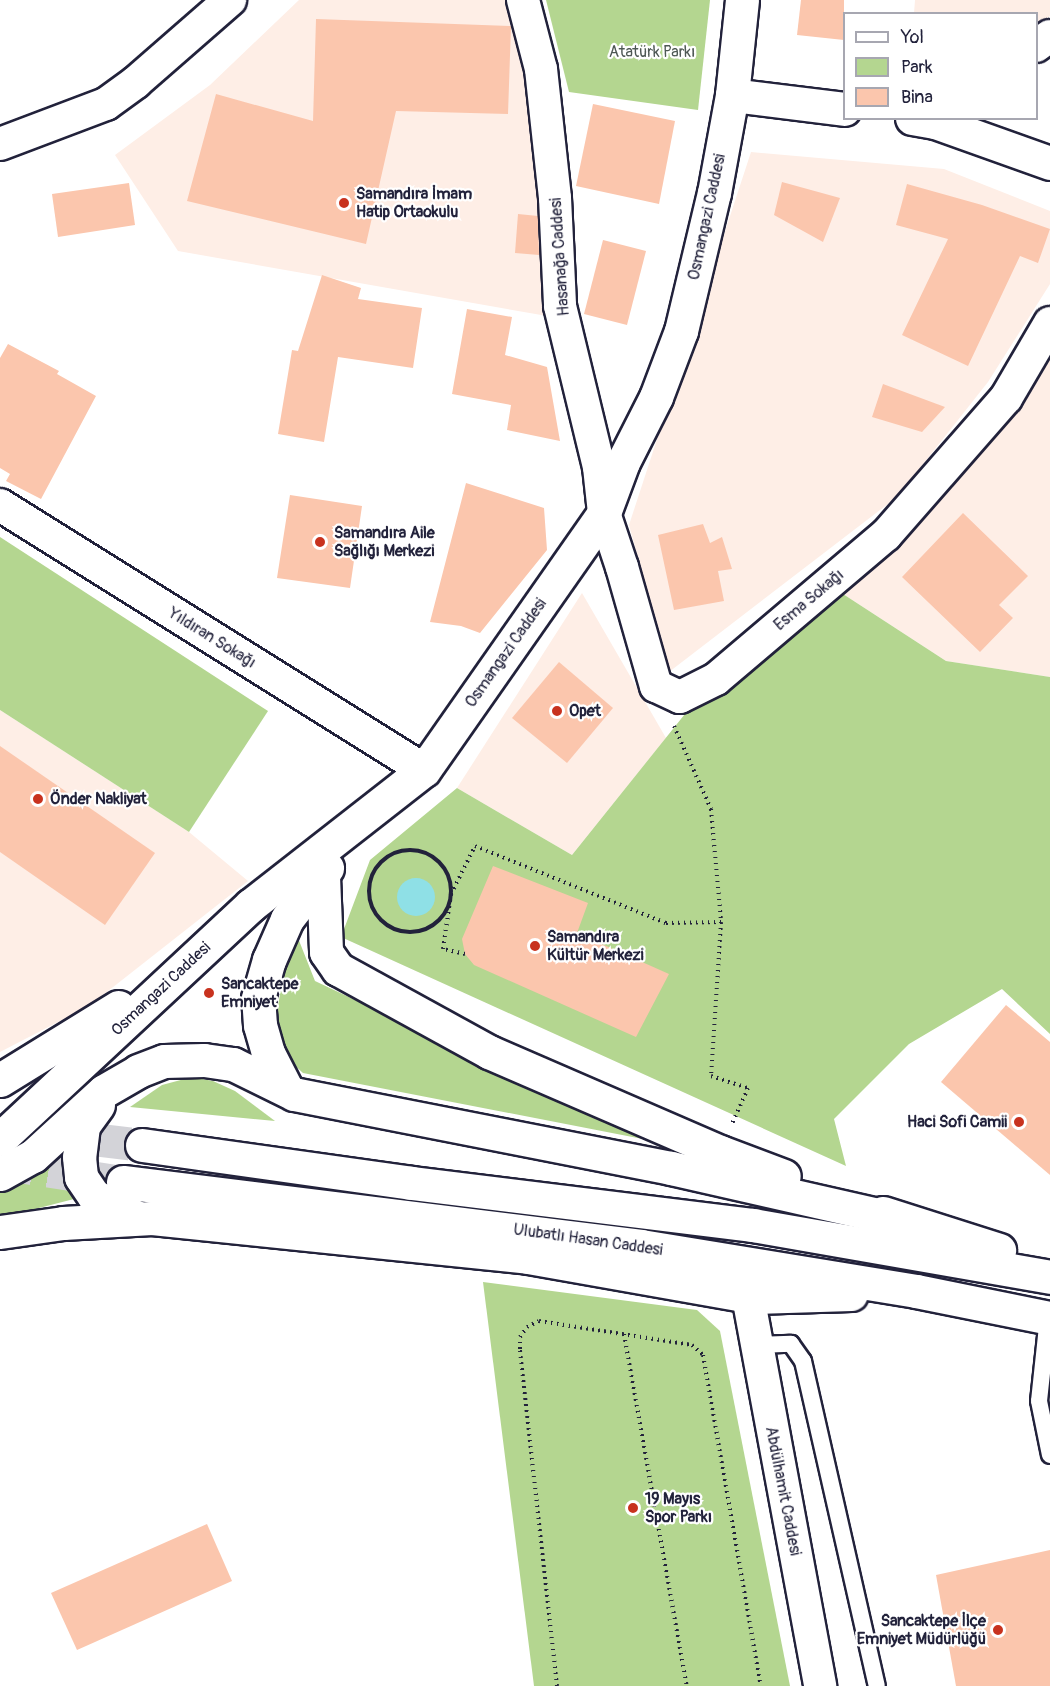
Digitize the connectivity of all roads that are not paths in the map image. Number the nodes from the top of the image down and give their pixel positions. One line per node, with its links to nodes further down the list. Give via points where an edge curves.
1 (523, 0): 11 (street, Hasanağa Caddesi, via 541,69 555,198 561,306 599,467)
2 (742, 0): 4 (main road, Osmangazi Caddesi)
3 (222, 2): 7 (street, via 136,82 106,104)
4 (732, 95): 5 (main road); 11 (main road, Osmangazi Caddesi, via 714,193 681,332 656,397 622,462)
5 (843, 109)
6 (929, 120): 8 (main road)
7 (0, 144)
8 (1050, 163)
9 (1050, 323): 11 (street, Esma Sokağı, via 1006,398 886,535 716,679 680,697 656,686)
10 (0, 505): 12 (street, Yıldıran Sokağı)
11 (604, 513): 12 (main road, Osmangazi Caddesi)
12 (424, 770): 13 (main road, Osmangazi Caddesi)
13 (352, 826): 14 (main road); 15 (main road, Osmangazi Caddesi)
14 (323, 876): 18 (main road, via 287,919 258,998 268,1053); 24 (main road, via 326,952 338,969 489,1052 720,1152)
15 (251, 905): 16 (main road, via 103,1018); 19 (main road, Osmangazi Caddesi)
16 (0, 1080)
17 (109, 1089): 18 (main road, via 164,1061 204,1060 233,1064); 21 (main road, via 33,1156); 23 (main road, via 83,1126 81,1177 94,1196)
18 (287, 1090): 24 (main road, via 385,1113 671,1168)
19 (0, 1139)
20 (142, 1145): 27 (main road, Ulubatlı Hasan Caddesi, via 753,1225)
21 (0, 1174)
22 (123, 1182): 28 (main road, Ulubatlı Hasan Caddesi, via 641,1246)
23 (140, 1219): 25 (main road, via 63,1223); 29 (main road, via 528,1257)
24 (904, 1221): 26 (main road)
25 (0, 1232)
26 (1050, 1265)
27 (1050, 1277)
28 (916, 1291): 29 (main road); 30 (main road, Ulubatlı Hasan Caddesi)
29 (748, 1296): 31 (street, Abdülhamit Caddesi)
30 (1049, 1317): 32 (lane, via 1039,1401)
31 (756, 1345): 33 (street, Abdülhamit Caddesi); 34 (lane, via 791,1344 803,1361)
32 (1050, 1455)
33 (820, 1686)
34 (877, 1686)

